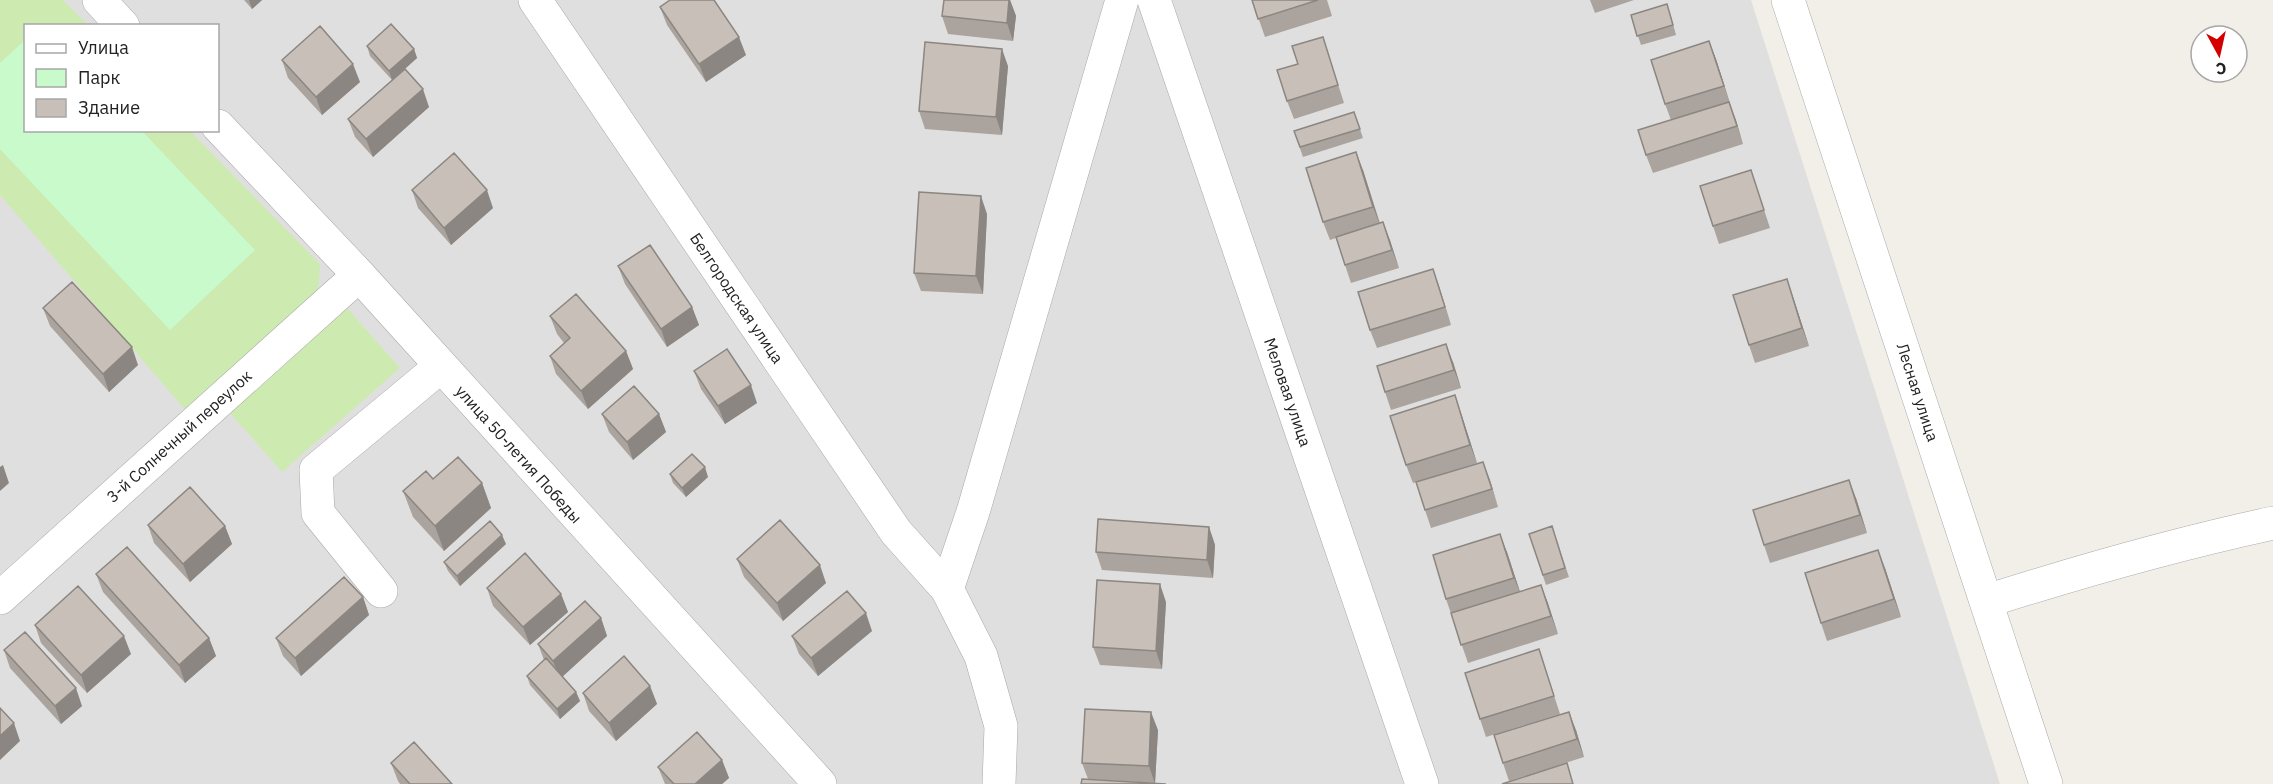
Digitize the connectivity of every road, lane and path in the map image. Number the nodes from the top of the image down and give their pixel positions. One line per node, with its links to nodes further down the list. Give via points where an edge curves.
1 (99, 0): 6 (street)
2 (535, 0): 11 (street, Белгородская улица, via 896,532)
3 (1122, 0): 11 (street)
4 (1154, 0): 17 (street, Меловая улица)
5 (1788, 0): 14 (street, Лесная улица)
6 (121, 24)
7 (219, 127): 8 (street, улица 50-летия Победы)
8 (358, 275): 9 (street, улица 50-летия Победы); 13 (street, 3-й Солнечный переулок)
9 (440, 367): 12 (street, via 316,470 318,513); 15 (street, улица 50-летия Победы)
10 (2273, 523): 14 (street)
11 (947, 589): 16 (street, Белгородская улица, via 981,656 1001,726)
12 (381, 591)
13 (0, 598)
14 (1987, 601): 18 (street, Лесная улица)
15 (820, 784)
16 (999, 784)
17 (1422, 784)
18 (2046, 784)

